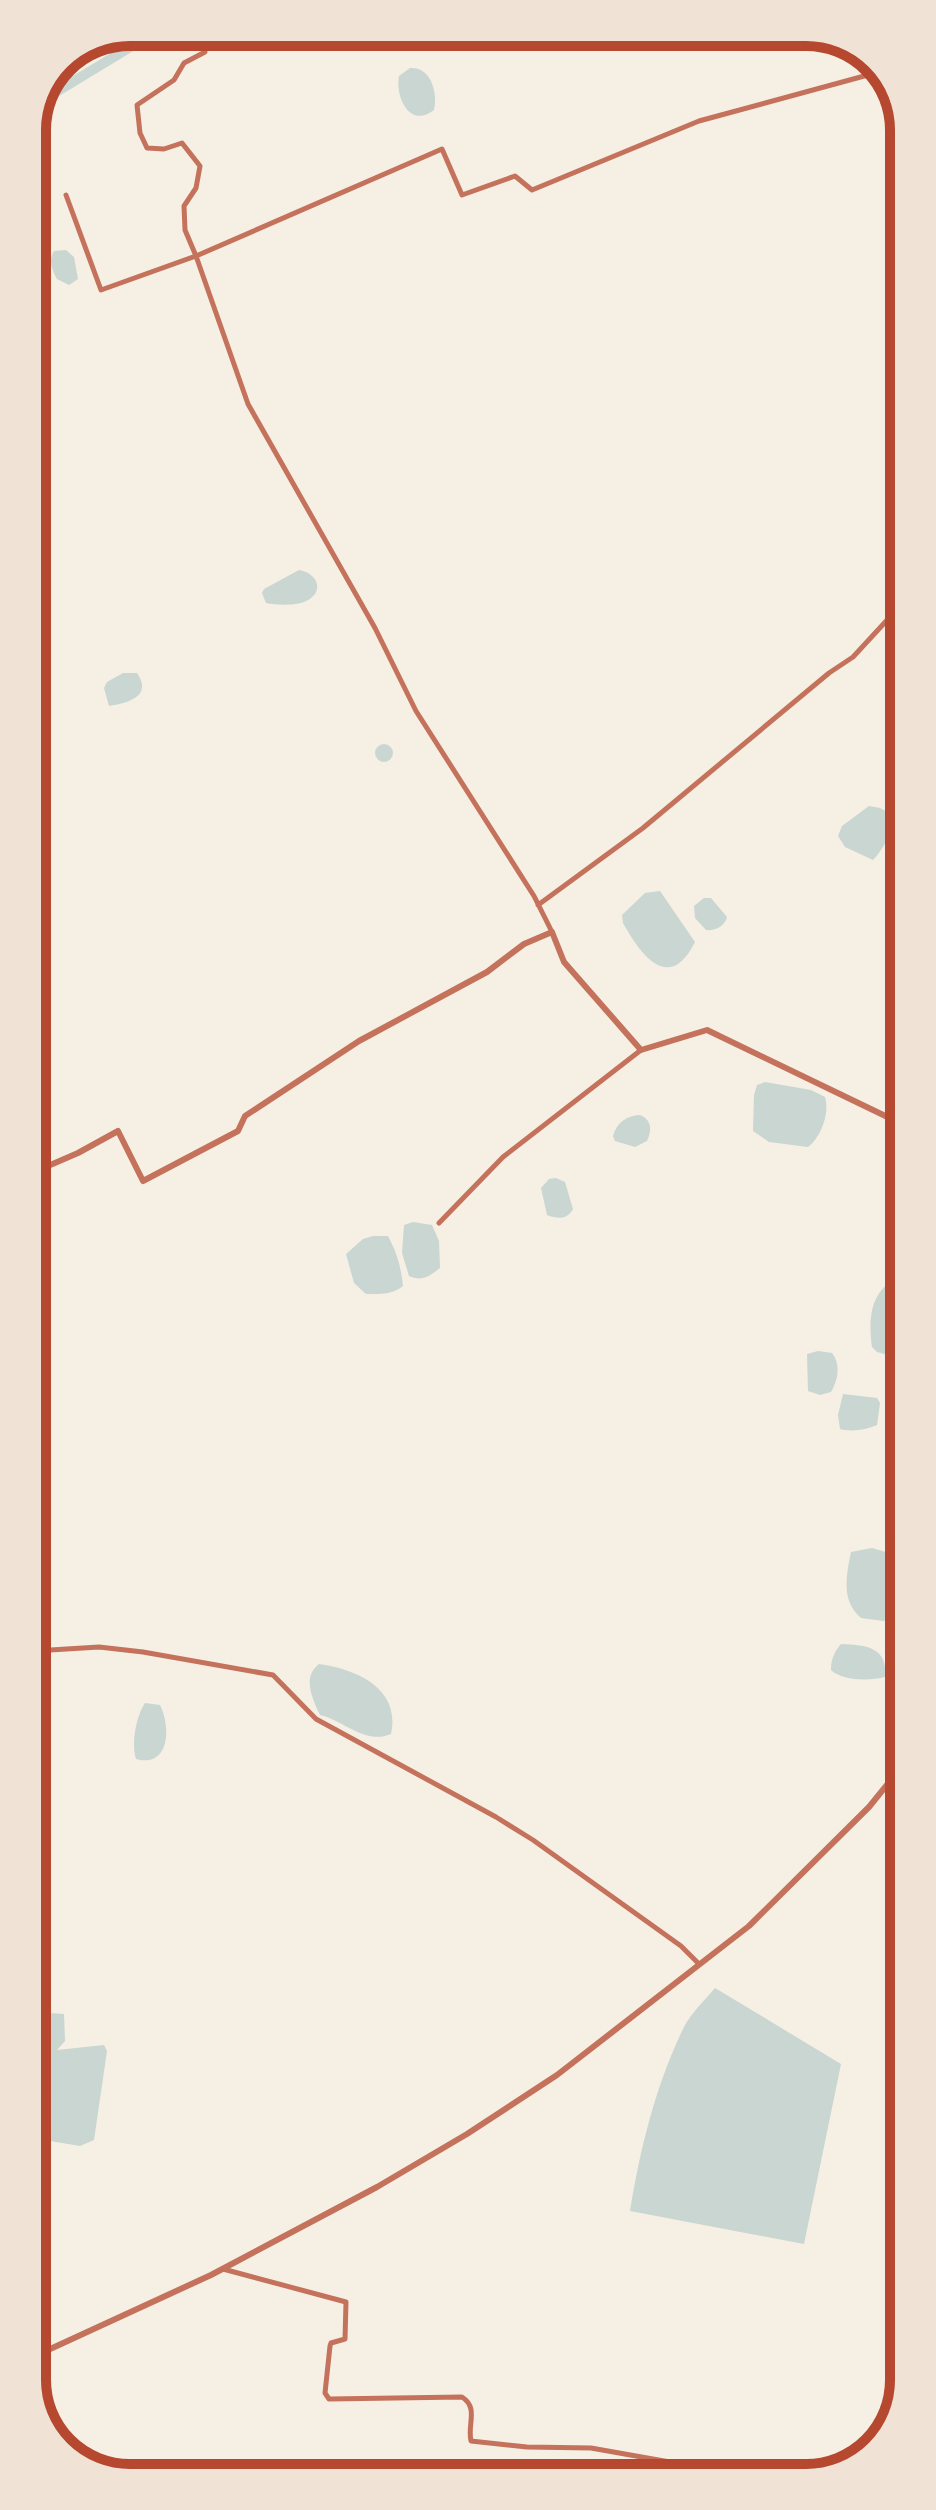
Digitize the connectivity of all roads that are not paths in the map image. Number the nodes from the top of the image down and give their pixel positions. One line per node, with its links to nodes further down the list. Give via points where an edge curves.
1 (205, 46): 4 (street, via 205,52 184,63 174,80 137,105 147,148 182,143 200,166 196,188 184,206 185,230)
2 (869, 75): 4 (street, via 699,121 532,190 515,176 462,195 442,149)
3 (66, 195): 4 (street, via 101,290)
4 (196, 256): 6 (street, via 248,404 416,711)
5 (890, 617): 6 (street, via 853,657 643,828)
6 (538, 905): 7 (street)
7 (552, 932): 8 (street, via 564,962); 10 (street, via 359,1041 245,1116 238,1131 143,1181 118,1131)
8 (641, 1050): 9 (street, via 707,1030); 11 (street, via 503,1157)
9 (890, 1118)
10 (46, 1167)
11 (439, 1223)
12 (46, 1650): 14 (street, via 99,1647 273,1675 316,1719 533,1840)
13 (890, 1781): 14 (street, via 749,1926)
14 (698, 1963): 15 (street, via 557,2075 467,2134)
15 (222, 2269): 16 (street); 17 (street, via 346,2302 346,2335 330,2346 325,2393 329,2399 462,2397 472,2408 471,2441 591,2448)
16 (46, 2351)
17 (681, 2464)

